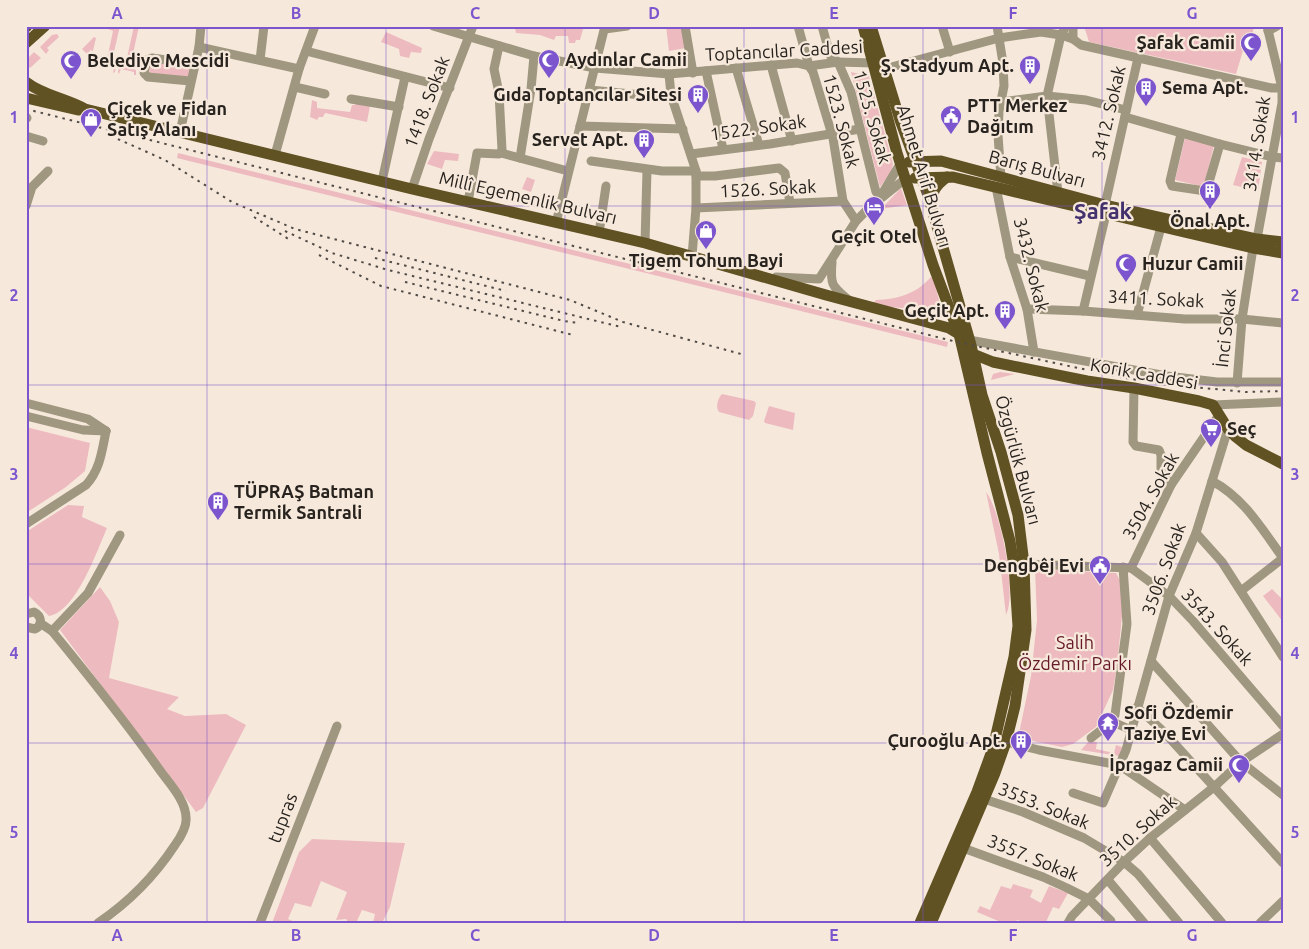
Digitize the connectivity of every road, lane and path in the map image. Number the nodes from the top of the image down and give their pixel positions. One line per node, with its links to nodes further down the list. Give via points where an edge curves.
1 (45, 26): 24 (main road)
2 (200, 26): 26 (street)
3 (264, 26): 31 (street)
4 (315, 26): 27 (street)
5 (433, 26): 21 (street, Toptancılar Caddesi)
6 (473, 26): 21 (street, 1418. Sokak)
7 (627, 26): 18 (street)
8 (685, 26): 42 (street)
9 (798, 26): 36 (street, 1523. Sokak)
10 (822, 26): 32 (street, 1525. Sokak, via 830,55)
11 (862, 26): 33 (main road, Ahmet Arif Bulvarı)
12 (871, 26): 40 (main road, Ahmet Arif Bulvarı)
13 (942, 26): 28 (street)
14 (997, 26): 22 (street, 3432. Sokak)
15 (1066, 26): 20 (street)
16 (1073, 26): 23 (street)
17 (1278, 26): 19 (street)
18 (605, 28): 37 (street)
19 (1267, 29): 49 (street, 3414. Sokak)
20 (1061, 35): 22 (street, via 1041,32); 23 (street); 53 (street)
21 (469, 38): 25 (street, Toptancılar Caddesi); 48 (street, 1418. Sokak)
22 (999, 38): 28 (street); 56 (street, 3432. Sokak, via 1004,86)
23 (1073, 39): 30 (street, via 1080,45)
24 (26, 43)
25 (499, 46): 29 (street, Toptancılar Caddesi); 73 (street, via 494,69 499,93)
26 (199, 47): 31 (street); 34 (street)
27 (306, 51): 39 (street); 44 (street)
28 (950, 52): 40 (street)
29 (534, 56): 37 (street, Toptancılar Caddesi); 77 (street)
30 (1138, 58): 49 (street); 59 (street, 3412. Sokak)
31 (260, 60): 39 (street)
32 (838, 62): 33 (street, Toptancılar Caddesi); 36 (street, Toptancılar Caddesi); 62 (street, 1525. Sokak, via 851,92)
33 (873, 63): 82 (main road, Ahmet Arif Bulvarı)
34 (195, 64): 45 (street); 45 (street, via 147,60 144,73 148,76)
35 (771, 65): 36 (street, Toptancılar Caddesi, via 797,63); 38 (street, Toptancılar Caddesi); 67 (street)
36 (809, 66): 64 (street, 1523. Sokak)
37 (595, 68): 43 (street, Toptancılar Caddesi); 50 (street)
38 (736, 68): 41 (street, Toptancılar Caddesi); 71 (street)
39 (299, 69): 47 (street)
40 (884, 69): 69 (main road, Ahmet Arif Bulvarı)
41 (706, 71): 42 (street, Toptancılar Caddesi); 72 (street)
42 (693, 73): 43 (street, Toptancılar Caddesi)
43 (669, 74): 52 (street)
44 (406, 77): 48 (street); 57 (street)
45 (190, 81): 63 (street)
46 (27, 82): 58 (main road, via 40,91)
47 (295, 87): 51 (street); 75 (street)
48 (450, 88): 94 (street, 1418. Sokak)
49 (1283, 88): 76 (street, 3414. Sokak)
50 (590, 90): 52 (street, via 662,97); 60 (street)
51 (326, 94)
52 (672, 95): 61 (street)
53 (1047, 96): 56 (street); 59 (street, via 1086,100); 96 (street)
54 (26, 98): 58 (main road, via 76,110)
55 (351, 99): 57 (street)
56 (1001, 102): 91 (street, 3432. Sokak)
57 (399, 107): 90 (street)
58 (85, 109): 63 (main road, Millî Egemenlik Bulvarı)
59 (1126, 114): 65 (street); 104 (street, 3412. Sokak)
60 (580, 126): 61 (street); 85 (street)
61 (683, 129): 74 (street)
62 (860, 129): 64 (street, 1522. Sokak); 95 (street, 1525. Sokak)
63 (180, 132): 75 (main road, Millî Egemenlik Bulvarı)
64 (832, 134): 67 (street, 1522. Sokak); 97 (street, 1523. Sokak)
65 (1181, 134): 70 (street); 70 (street, via 1170,181 1172,186 1205,191)
66 (26, 136): 68 (street)
67 (792, 140): 71 (street, 1522. Sokak)
68 (44, 141)
69 (910, 143): 80 (main road, Ahmet Arif Bulvarı); 81 (main road, via 922,153)
70 (1220, 144): 76 (street)
71 (758, 145): 72 (street, 1522. Sokak)
72 (723, 149): 74 (street, 1522. Sokak)
73 (500, 153): 77 (street); 99 (street, via 477,154)
74 (690, 154): 86 (street)
75 (275, 155): 90 (main road, Millî Egemenlik Bulvarı)
76 (1272, 157): 78 (street); 111 (street, 3414. Sokak)
77 (520, 158): 85 (street)
78 (1283, 158)
79 (591, 161): 83 (street)
80 (915, 161): 81 (main road, Barış Bulvarı); 82 (main road, Barış Bulvarı); 87 (main road, Ahmet Arif Bulvarı)
81 (941, 161): 91 (main road, Barış Bulvarı)
82 (900, 164): 89 (main road, Ahmet Arif Bulvarı); 98 (street)
83 (647, 170): 86 (street); 110 (street)
84 (48, 171): 92 (street)
85 (568, 171): 106 (street)
86 (696, 173): 100 (street, via 715,176 779,168 785,173); 103 (street)
87 (920, 177): 88 (main road, Barış Bulvarı); 89 (main road, Barış Bulvarı); 102 (main road, Ahmet Arif Bulvarı)
88 (947, 177): 91 (main road, Barış Bulvarı); 102 (main road, via 935,186)
89 (906, 179): 98 (street); 124 (main road, Ahmet Arif Bulvarı)
90 (382, 181): 94 (main road, Millî Egemenlik Bulvarı)
91 (999, 182): 96 (main road, Barış Bulvarı); 104 (main road, Barış Bulvarı); 114 (street, 3432. Sokak)
92 (29, 186): 101 (street)
93 (606, 186): 108 (street)
94 (412, 189): 99 (main road, Millî Egemenlik Bulvarı)
95 (876, 192)
96 (1058, 193): 104 (main road, Barış Bulvarı)
97 (843, 201): 100 (street, 1526. Sokak); 105 (street, 1523. Sokak)
98 (878, 201): 105 (street)
99 (468, 202): 106 (main road, Millî Egemenlik Bulvarı)
100 (790, 203): 103 (street, 1526. Sokak)
101 (26, 206)
102 (930, 206): 121 (main road, Ahmet Arif Bulvarı)
103 (696, 208): 113 (street)
104 (1105, 209): 107 (main road, Barış Bulvarı); 111 (main road, Barış Bulvarı); 117 (street, 3412. Sokak)
105 (856, 221): 115 (street)
106 (556, 223): 108 (main road, Millî Egemenlik Bulvarı)
107 (1161, 227): 111 (main road, Barış Bulvarı); 125 (street)
108 (600, 233): 110 (main road, Millî Egemenlik Bulvarı)
109 (1283, 242): 111 (main road, Barış Bulvarı)
110 (645, 243): 113 (main road, Millî Egemenlik Bulvarı)
111 (1255, 243): 112 (main road, Barış Bulvarı); 126 (street, İnci Sokak)
112 (1283, 252)
113 (692, 256): 116 (main road, Millî Egemenlik Bulvarı)
114 (1010, 257): 117 (street); 122 (street, 3432. Sokak)
115 (832, 259): 118 (street); 120 (street, via 831,283)
116 (763, 276): 118 (street); 119 (main road, Millî Egemenlik Bulvarı)
117 (1090, 276): 123 (street, 3412. Sokak)
118 (819, 279): 119 (street, via 825,287)
119 (817, 292): 120 (main road, Millî Egemenlik Bulvarı)
120 (850, 301): 128 (main road, Millî Egemenlik Bulvarı)
121 (957, 301): 124 (main road); 127 (main road, Ahmet Arif Bulvarı)
122 (1027, 310): 123 (street, 3411. Sokak); 132 (street, 3432. Sokak)
123 (1083, 311): 125 (street, 3411. Sokak)
124 (952, 313): 128 (main road); 130 (main road, Ahmet Arif Bulvarı)
125 (1137, 315): 126 (street, 3411. Sokak)
126 (1242, 319): 129 (street, 3411. Sokak); 137 (street, İnci Sokak)
127 (963, 321): 131 (main road, Özgürlük Bulvarı)
128 (928, 322): 130 (main road, Millî Egemenlik Bulvarı)
129 (1283, 323)
130 (959, 334): 148 (main road, Özgürlük Bulvarı)
131 (969, 340): 132 (street); 133 (main road, Özgürlük Bulvarı)
132 (1034, 352): 137 (street, via 1167,376)
133 (973, 354): 134 (main road, Korik Caddesi); 136 (main road, Özgürlük Bulvarı)
134 (1006, 364): 136 (main road, via 986,373); 138 (main road, Korik Caddesi, via 1088,382)
135 (1283, 382): 137 (street)
136 (981, 383): 146 (main road, Özgürlük Bulvarı)
137 (1237, 383)
138 (1134, 388): 141 (main road, Korik Caddesi, via 1199,401); 149 (street, via 1133,442 1136,446 1159,450 1160,473)
139 (1283, 402): 141 (street)
140 (26, 404): 144 (street, via 88,419)
141 (1216, 410): 143 (main road); 149 (street, 3504. Sokak)
142 (26, 416): 144 (street, via 83,430)
143 (1228, 429): 145 (main road, via 1246,445); 147 (street, 3506. Sokak)
144 (106, 431): 150 (street, via 93,478)
145 (1283, 464)
146 (1009, 480): 148 (main road); 154 (main road, Özgürlük Bulvarı, via 1018,515)
147 (1212, 480): 151 (street, 3506. Sokak); 153 (street, via 1228,489 1244,506)
148 (995, 483): 189 (main road, Özgürlük Bulvarı, via 1014,566 1018,626 1014,657 993,748)
149 (1171, 485): 155 (street, 3504. Sokak)
150 (26, 524)
151 (1196, 533): 156 (street); 157 (street, 3506. Sokak)
152 (120, 535): 160 (street, via 88,592)
153 (1283, 558): 156 (street)
154 (1024, 564): 155 (street); 171 (main road, Özgürlük Bulvarı, via 1026,630 1015,706)
155 (1127, 568): 157 (street, 3543. Sokak); 165 (street, 3504. Sokak, via 1126,624)
156 (1241, 590): 162 (street)
157 (1168, 596): 163 (street, 3506. Sokak); 167 (street, 3543. Sokak, via 1193,620)
158 (28, 611): 159 (street, via 38,615)
159 (40, 623): 160 (street); 161 (street)
160 (52, 630): 187 (street, via 180,798 186,818 179,840 152,877 136,894)
161 (27, 631)
162 (1283, 657)
163 (1151, 661): 164 (street, 3506. Sokak); 172 (street)
164 (1137, 707): 168 (street, 3506. Sokak); 174 (street)
165 (1111, 721): 168 (street); 170 (street)
166 (337, 726): 188 (street, tupras)
167 (1283, 726)
168 (1130, 730): 173 (street, 3506. Sokak)
169 (1283, 734): 172 (street, 3510. Sokak)
170 (1091, 738)
171 (1006, 742): 173 (street); 177 (main road, Özgürlük Bulvarı)
172 (1241, 762): 174 (street, 3510. Sokak); 176 (street)
173 (1119, 765): 175 (street, 3506. Sokak, via 1102,803); 178 (street)
174 (1214, 787): 178 (street, 3510. Sokak); 182 (street)
175 (1073, 793)
176 (1283, 795)
177 (984, 799): 180 (main road, Özgürlük Bulvarı); 181 (street, 3553. Sokak, via 1084,838)
178 (1185, 810): 179 (street, 3510. Sokak)
179 (1150, 838): 181 (street, 3510. Sokak); 194 (street)
180 (963, 848): 184 (street, 3557. Sokak, via 1043,877); 190 (main road, Özgürlük Bulvarı)
181 (1124, 862): 183 (street, 3510. Sokak); 193 (street, 3553. Sokak)
182 (1283, 863)
183 (1108, 880): 184 (street, 3510. Sokak); 192 (street)
184 (1089, 899): 186 (street, 3557. Sokak); 191 (street, 3510. Sokak)
185 (1283, 901): 195 (street)
186 (1111, 921)
187 (98, 923)
188 (260, 923)
189 (920, 923)
190 (931, 923)
191 (1068, 923)
192 (1144, 923)
193 (1179, 923)
194 (1222, 923)
195 (1260, 923)

